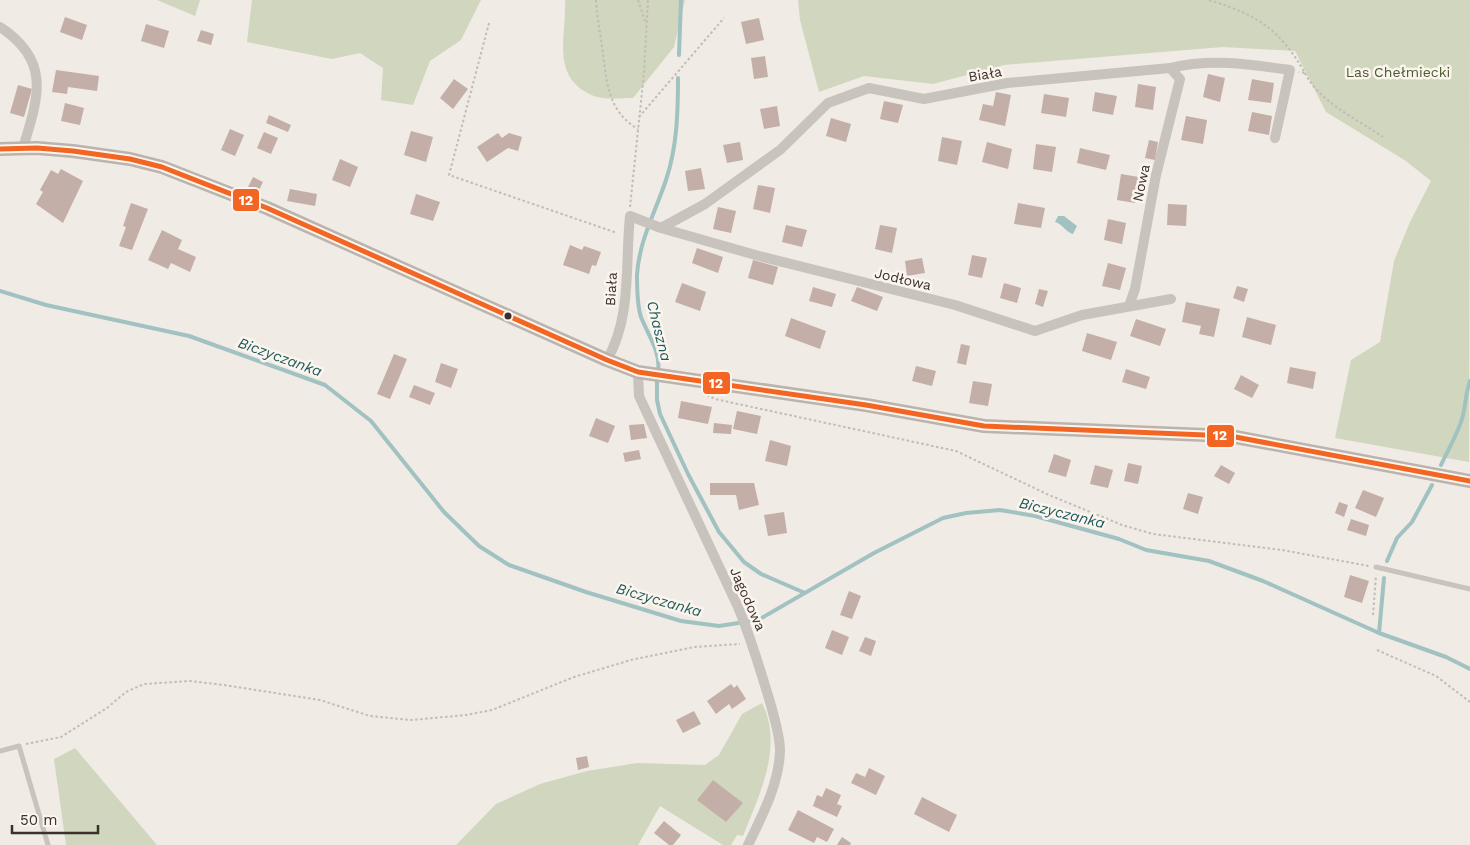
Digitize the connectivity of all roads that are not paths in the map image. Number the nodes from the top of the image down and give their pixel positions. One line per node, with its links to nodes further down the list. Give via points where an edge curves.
1 (0, 27): 4 (street, via 27,52 36,77 38,98)
2 (1170, 68): 3 (street, Biała, via 1194,62 1225,62 1290,70); 7 (street, Biała, via 1007,83 924,99 869,88 828,103 780,150 705,204); 9 (street, Nowa, via 1180,79)
3 (1276, 138)
4 (23, 148): 5 (street); 10 (street, via 110,156 162,167 267,208)
5 (0, 149)
6 (630, 216): 7 (street, Jodłowa); 10 (street, Biała, via 624,316 617,342)
7 (657, 226): 9 (street, Jodłowa, via 856,282 955,305 1035,331 1082,315)
8 (1171, 299): 9 (street, Jodłowa)
9 (1129, 306)
10 (607, 360): 11 (street)
11 (644, 373): 12 (street, via 984,426 1230,436); 17 (street, Jagodowa, via 639,396 738,607 752,642 776,724 780,750 775,782)
12 (1470, 481)
13 (1376, 567): 14 (lane)
14 (1470, 589)
15 (0, 751): 16 (lane, via 19,746)
16 (48, 845)
17 (748, 845)

